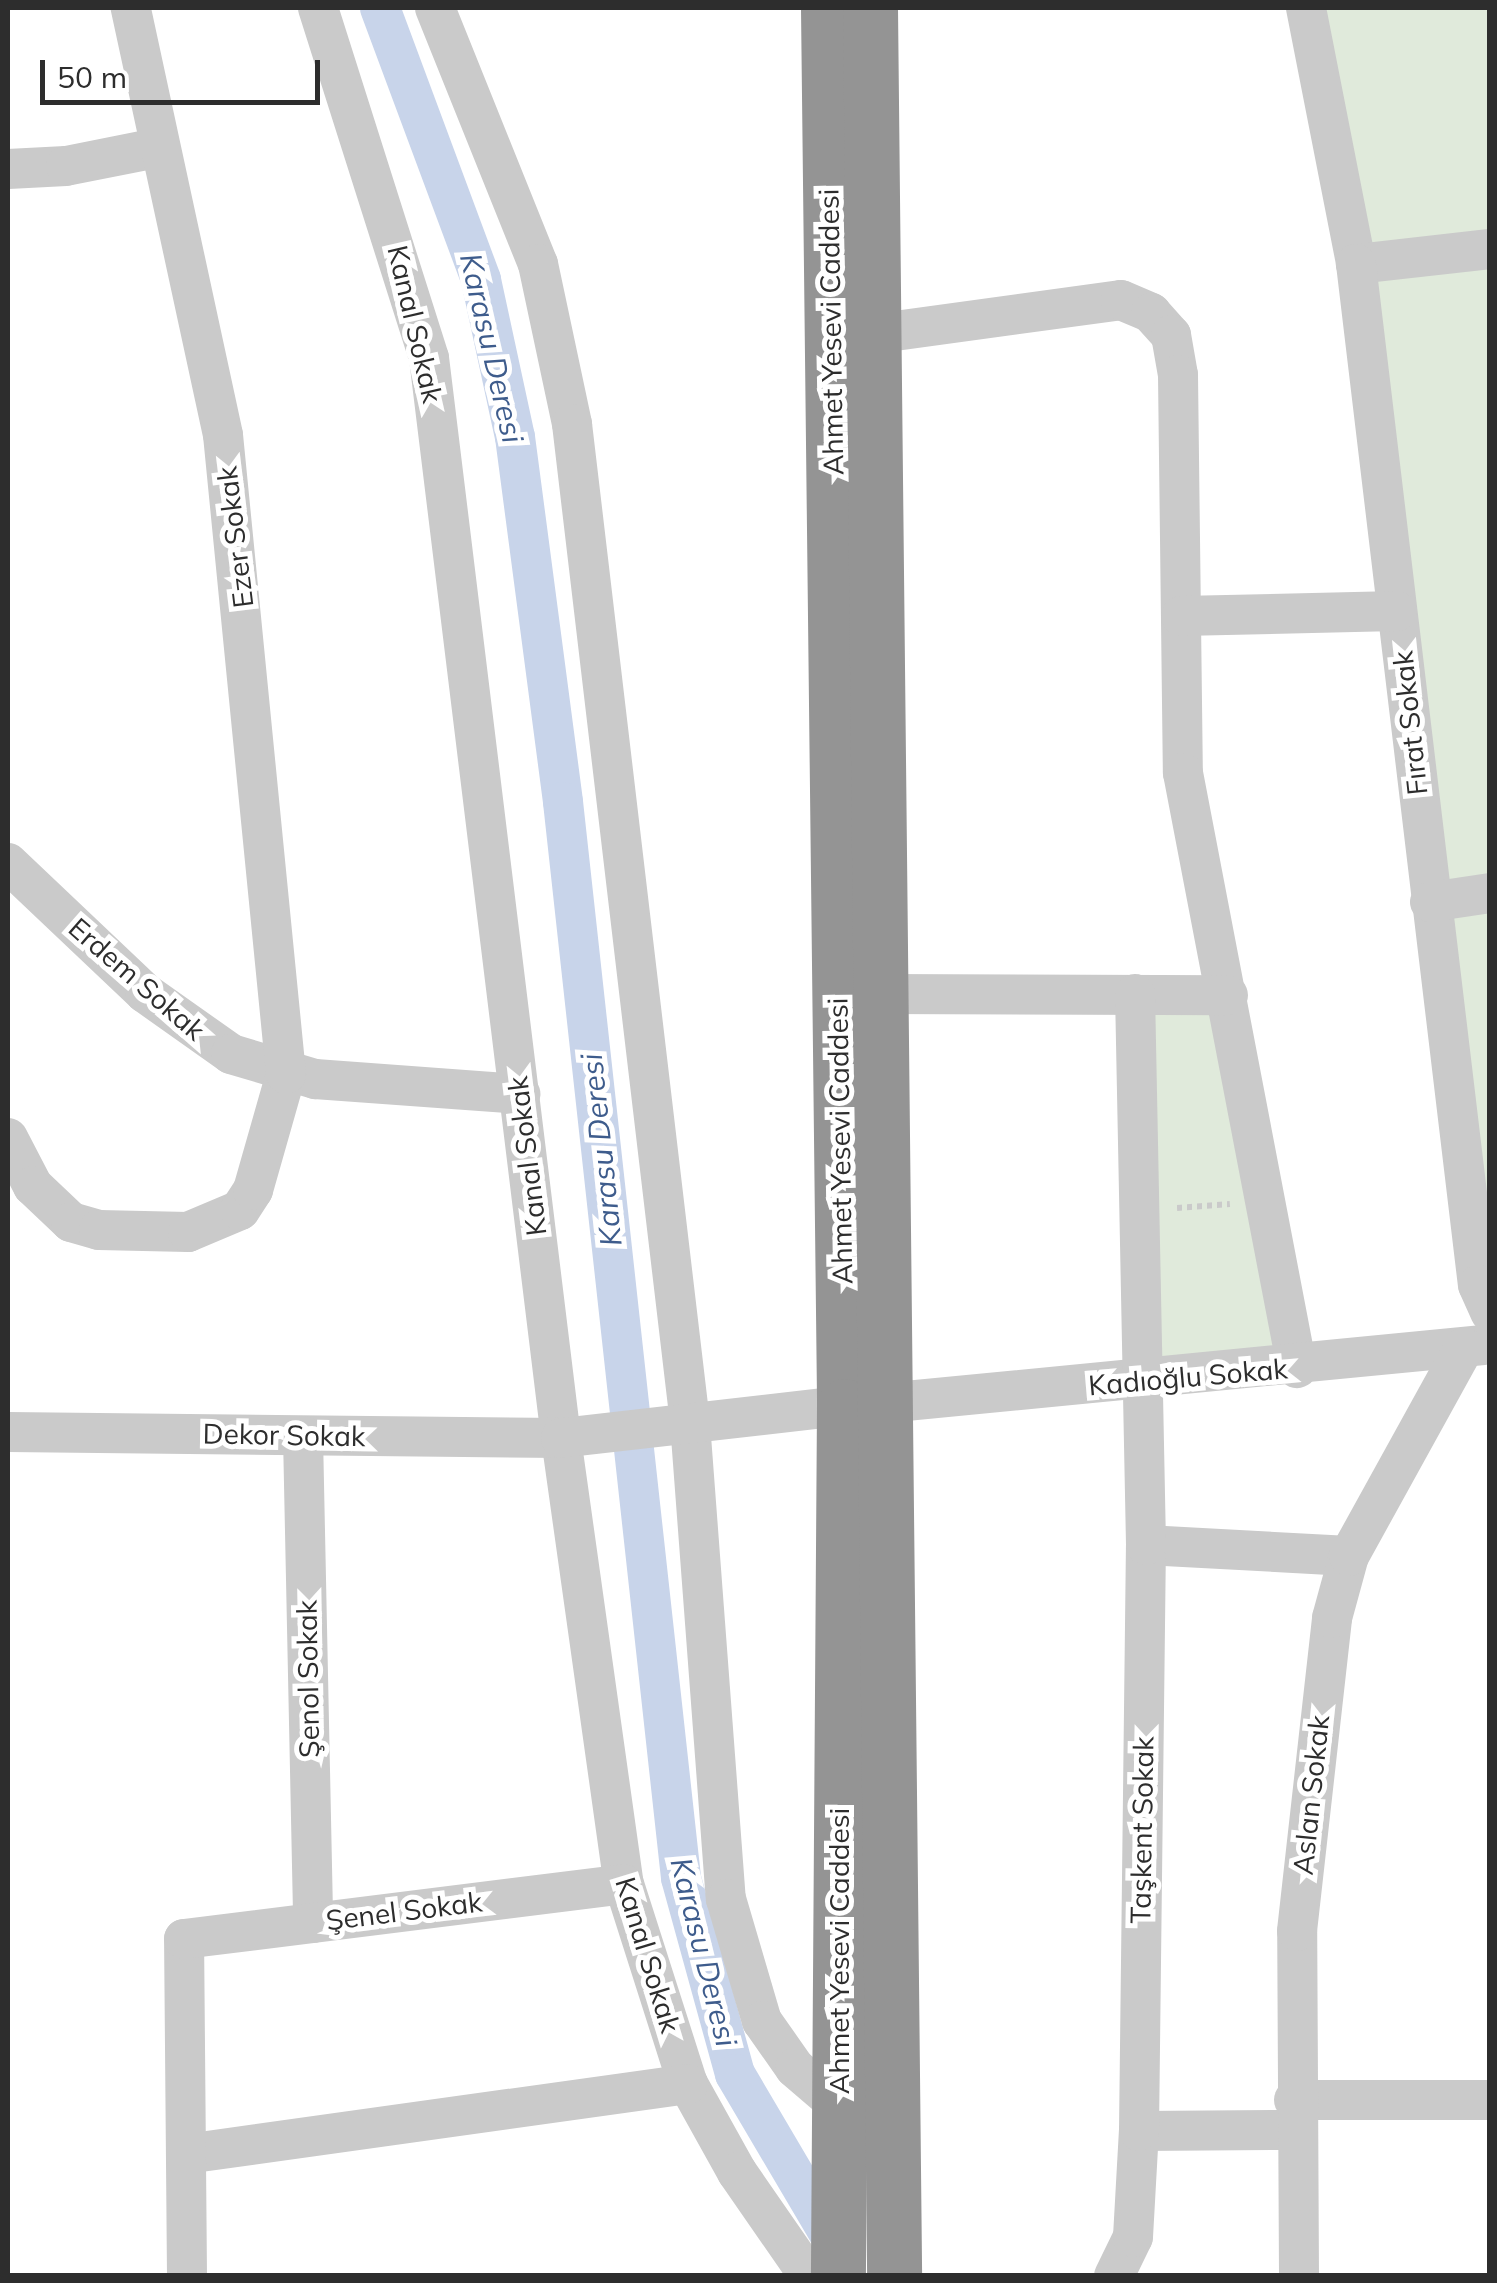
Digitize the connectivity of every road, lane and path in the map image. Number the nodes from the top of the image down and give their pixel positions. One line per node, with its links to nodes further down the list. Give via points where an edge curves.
1 (131, 8): 7 (street, Ezer Sokak)
2 (318, 8): 21 (street, Kanal Sokak, via 392,224 429,358)
3 (435, 8): 30 (street, via 538,264 572,424)
4 (828, 8): 29 (highway, Ahmet Yesevi Caddesi)
5 (870, 8): 11 (highway, Ahmet Yesevi Caddesi)
6 (1306, 8): 10 (street, Fırat Sokak)
7 (156, 148): 8 (street); 20 (street, Ezer Sokak, via 223,435)
8 (8, 170)
9 (1490, 249): 10 (street)
10 (1356, 264): 12 (street, Fırat Sokak)
11 (873, 334): 13 (street, via 1121,300 1151,312 1177,353); 17 (highway, Ahmet Yesevi Caddesi)
12 (1397, 611): 13 (street); 16 (street, Fırat Sokak)
13 (1181, 616): 19 (street, via 1183,773)
14 (8, 863): 20 (street, Erdem Sokak, via 196,1033)
15 (1490, 893): 16 (street)
16 (1430, 902): 25 (street, Fırat Sokak, via 1478,1285)
17 (880, 994): 18 (street); 29 (highway, Ahmet Yesevi Caddesi)
18 (1135, 994): 19 (street); 24 (street, Taşkent Sokak)
19 (1228, 994): 23 (street)
20 (286, 1074): 21 (street, Erdem Sokak); 22 (street, via 254,1190 240,1210 188,1232 99,1230 71,1222 33,1186)
21 (520, 1094): 33 (street, Kanal Sokak)
22 (8, 1138)
23 (1266, 1202): 24 (path); 27 (street)
24 (1140, 1211): 28 (street, Taşkent Sokak)
25 (1490, 1312)
26 (1477, 1346): 27 (street, Kadıoğlu Sokak); 35 (street, Aslan Sokak)
27 (1297, 1368): 28 (street, Kadıoğlu Sokak)
28 (1144, 1380): 29 (street, Kadıoğlu Sokak); 34 (street, Taşkent Sokak)
29 (864, 1405): 30 (street, Kadıoğlu Sokak); 40 (highway, Ahmet Yesevi Caddesi); 44 (highway, Ahmet Yesevi Caddesi)
30 (690, 1423): 33 (street, Dekor Sokak); 40 (street, via 720,1848 734,1938 776,2045)
31 (8, 1432): 32 (street, Dekor Sokak)
32 (303, 1436): 33 (street, Dekor Sokak); 37 (street, Şenol Sokak)
33 (561, 1438): 36 (street, Kanal Sokak)
34 (1146, 1545): 35 (street); 42 (street, Taşkent Sokak)
35 (1349, 1556): 41 (street, Aslan Sokak, via 1332,1618 1300,1896)
36 (624, 1884): 37 (street, Şenel Sokak); 38 (street, Kanal Sokak)
37 (313, 1923): 43 (street, Şenel Sokak, via 184,1939)
38 (688, 2084): 43 (street); 46 (street, Kanal Sokak, via 737,2172)
39 (1490, 2100): 41 (street)
40 (837, 2104): 47 (highway, Ahmet Yesevi Caddesi)
41 (1294, 2115): 42 (street); 50 (street, Aslan Sokak)
42 (1139, 2131): 49 (street, Taşkent Sokak, via 1133,2237)
43 (186, 2154): 45 (street)
44 (893, 2251): 48 (street)
45 (187, 2276)
46 (808, 2276)
47 (838, 2276)
48 (918, 2276)
49 (1114, 2276)
50 (1299, 2276)

